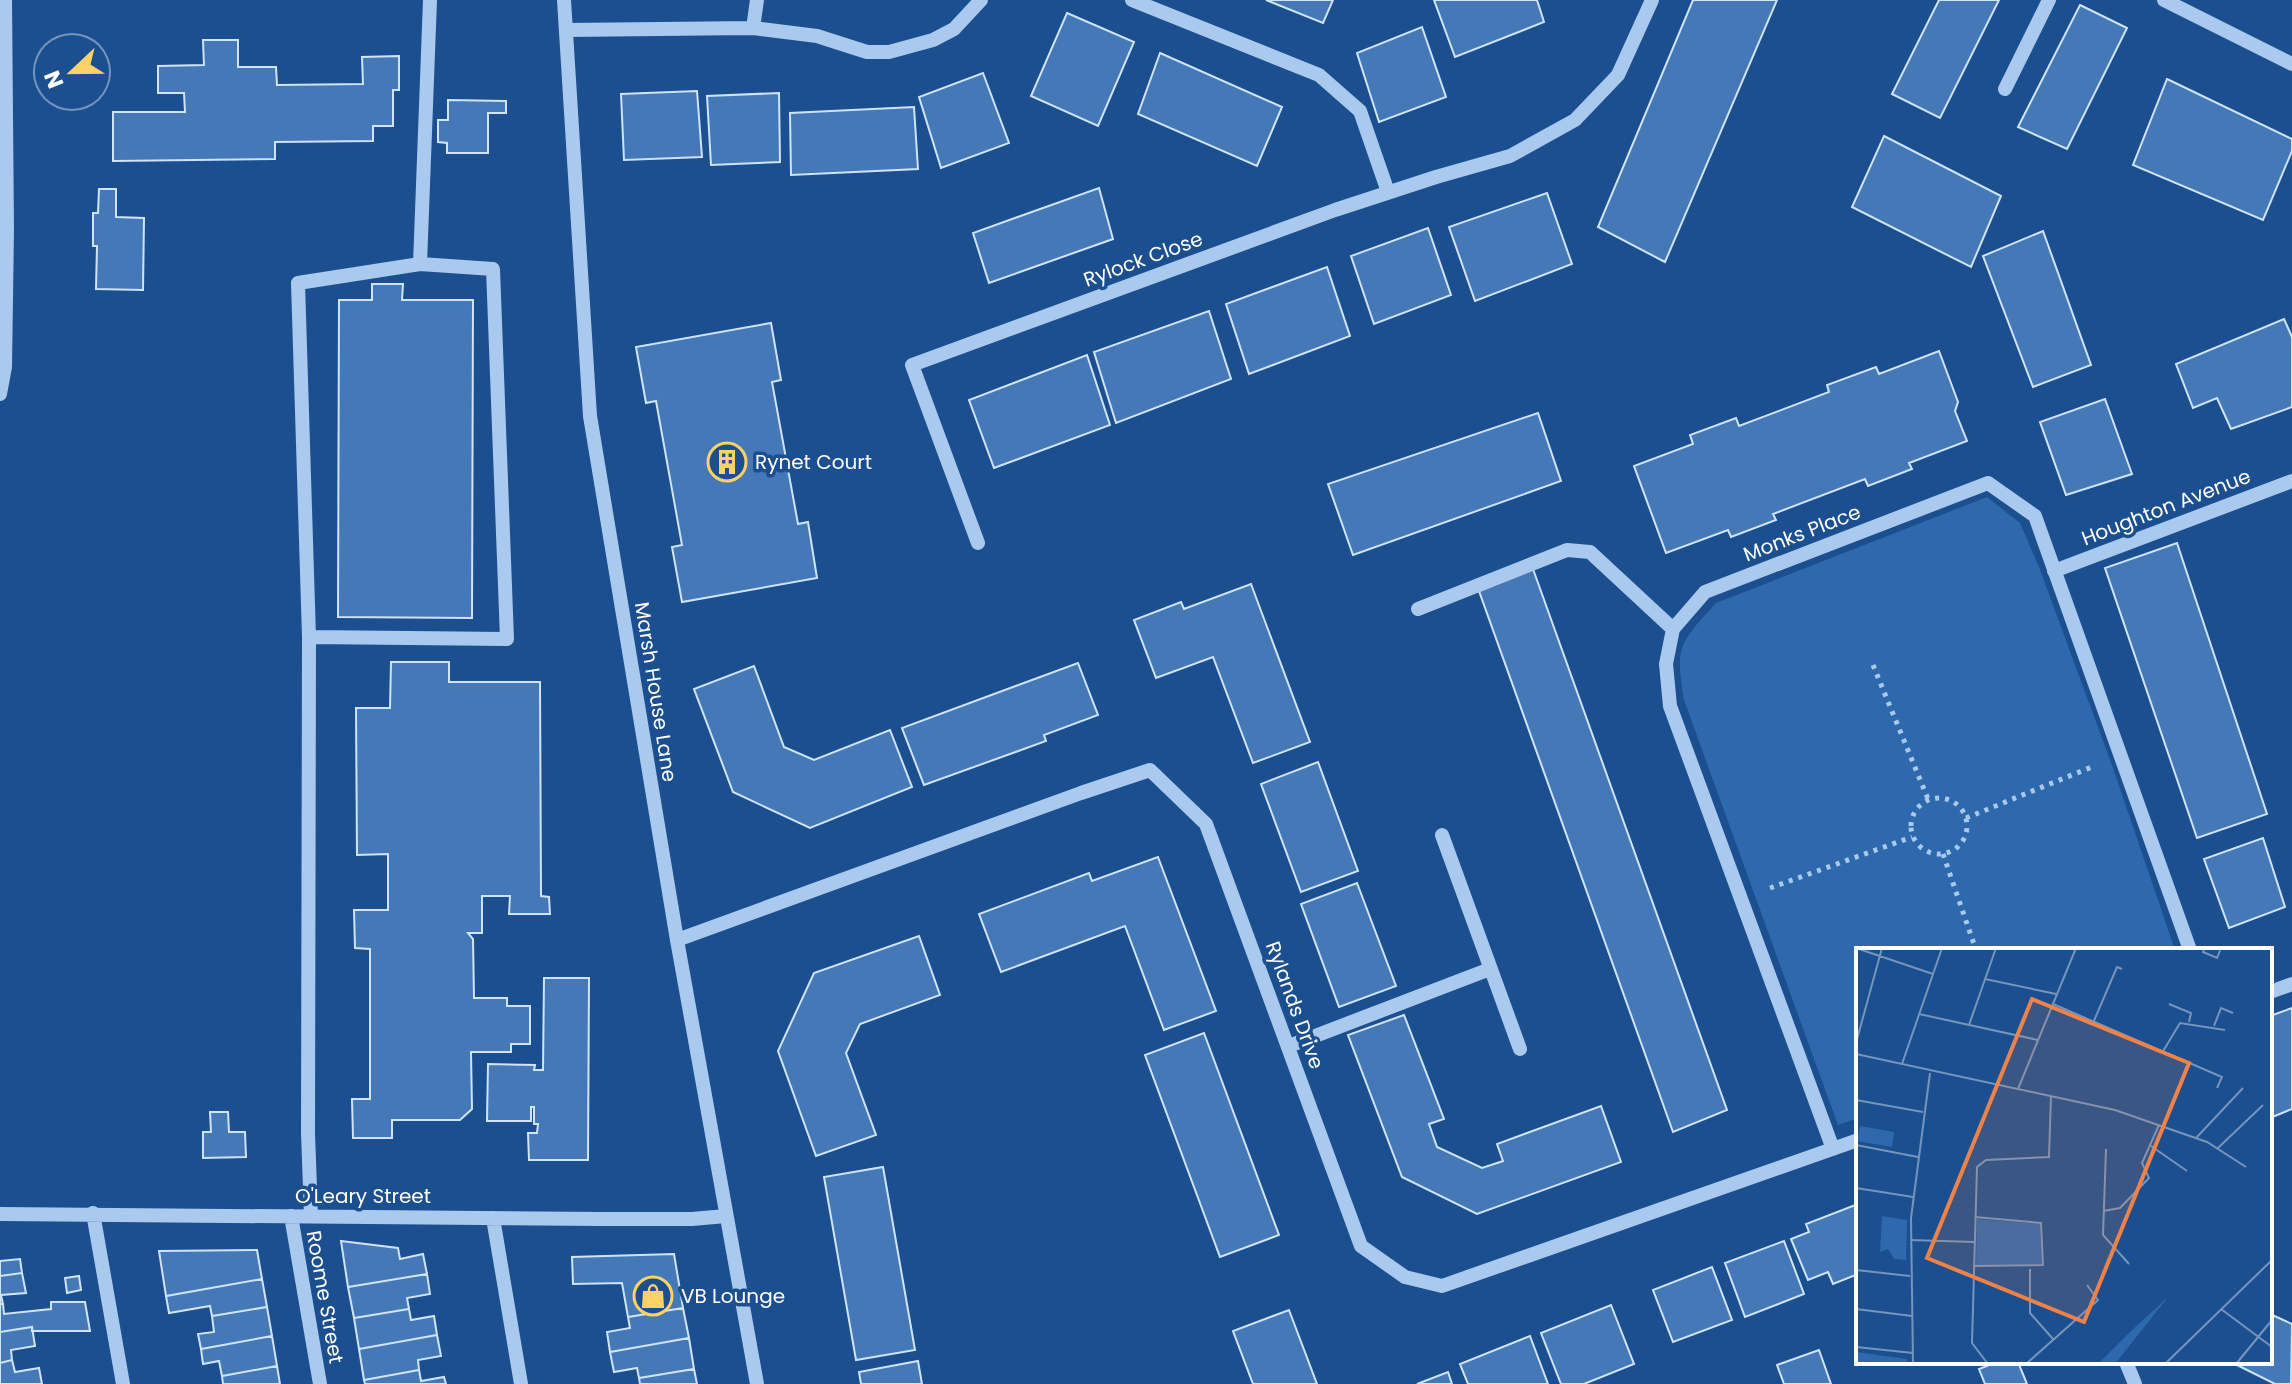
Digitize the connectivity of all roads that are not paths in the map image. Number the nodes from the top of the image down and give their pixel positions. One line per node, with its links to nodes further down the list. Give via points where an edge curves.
1 (5, 0): 15 (street)
2 (430, 0): 16 (street)
3 (564, 0): 11 (street, Marsh House Lane)
4 (757, 0): 10 (street)
5 (981, 0): 10 (street, via 954,29 889,52)
6 (1132, 0): 14 (street, via 1319,75 1360,111)
7 (1652, 0): 14 (street, Rylock Close, via 1618,75 1575,120 1510,156)
8 (2049, 0): 13 (street)
9 (2164, 0): 12 (street)
10 (753, 28): 11 (street)
11 (566, 30): 25 (street, Marsh House Lane, via 590,416)
12 (2292, 64)
13 (2005, 89)
14 (1388, 192): 19 (street, Rylock Close, via 912,365)
15 (4, 229): 17 (street, via 5,367)
16 (420, 264): 23 (street, via 298,283); 23 (street, via 493,269 507,639)
17 (0, 394)
18 (2292, 481): 20 (street, Houghton Avenue)
19 (978, 543)
20 (2054, 571): 22 (street, Monks Place, via 2035,516 1988,483 1705,592); 26 (street, Monks Place)
21 (1418, 609): 22 (street, via 1567,550 1590,552)
22 (1673, 629): 33 (street, via 1666,664 1670,706)
23 (309, 637): 37 (street)
24 (1442, 835): 27 (street)
25 (677, 940): 30 (street, Rylands Drive, via 1150,770 1206,824); 38 (street, Marsh House Lane)
26 (2189, 948)
27 (1490, 969): 30 (street); 31 (street)
28 (2292, 984): 29 (street)
29 (2272, 991)
30 (1289, 1046): 33 (street, Rylands Drive, via 1361,1246 1405,1277 1442,1286)
31 (1520, 1049)
32 (1856, 1141): 33 (street, Rylands Drive)
33 (1833, 1149)
34 (93, 1213): 35 (street, O'Leary Street); 36 (street, O'Leary Street); 41 (street)
35 (0, 1214)
36 (291, 1216): 37 (street, O'Leary Street); 42 (street, Roome Street)
37 (311, 1216): 39 (street, O'Leary Street)
38 (726, 1216): 39 (street, O'Leary Street); 44 (street, Marsh House Lane)
39 (493, 1218): 43 (street)
40 (2127, 1364): 45 (street)
41 (123, 1384)
42 (320, 1384)
43 (521, 1384)
44 (757, 1384)
45 (2135, 1384)

